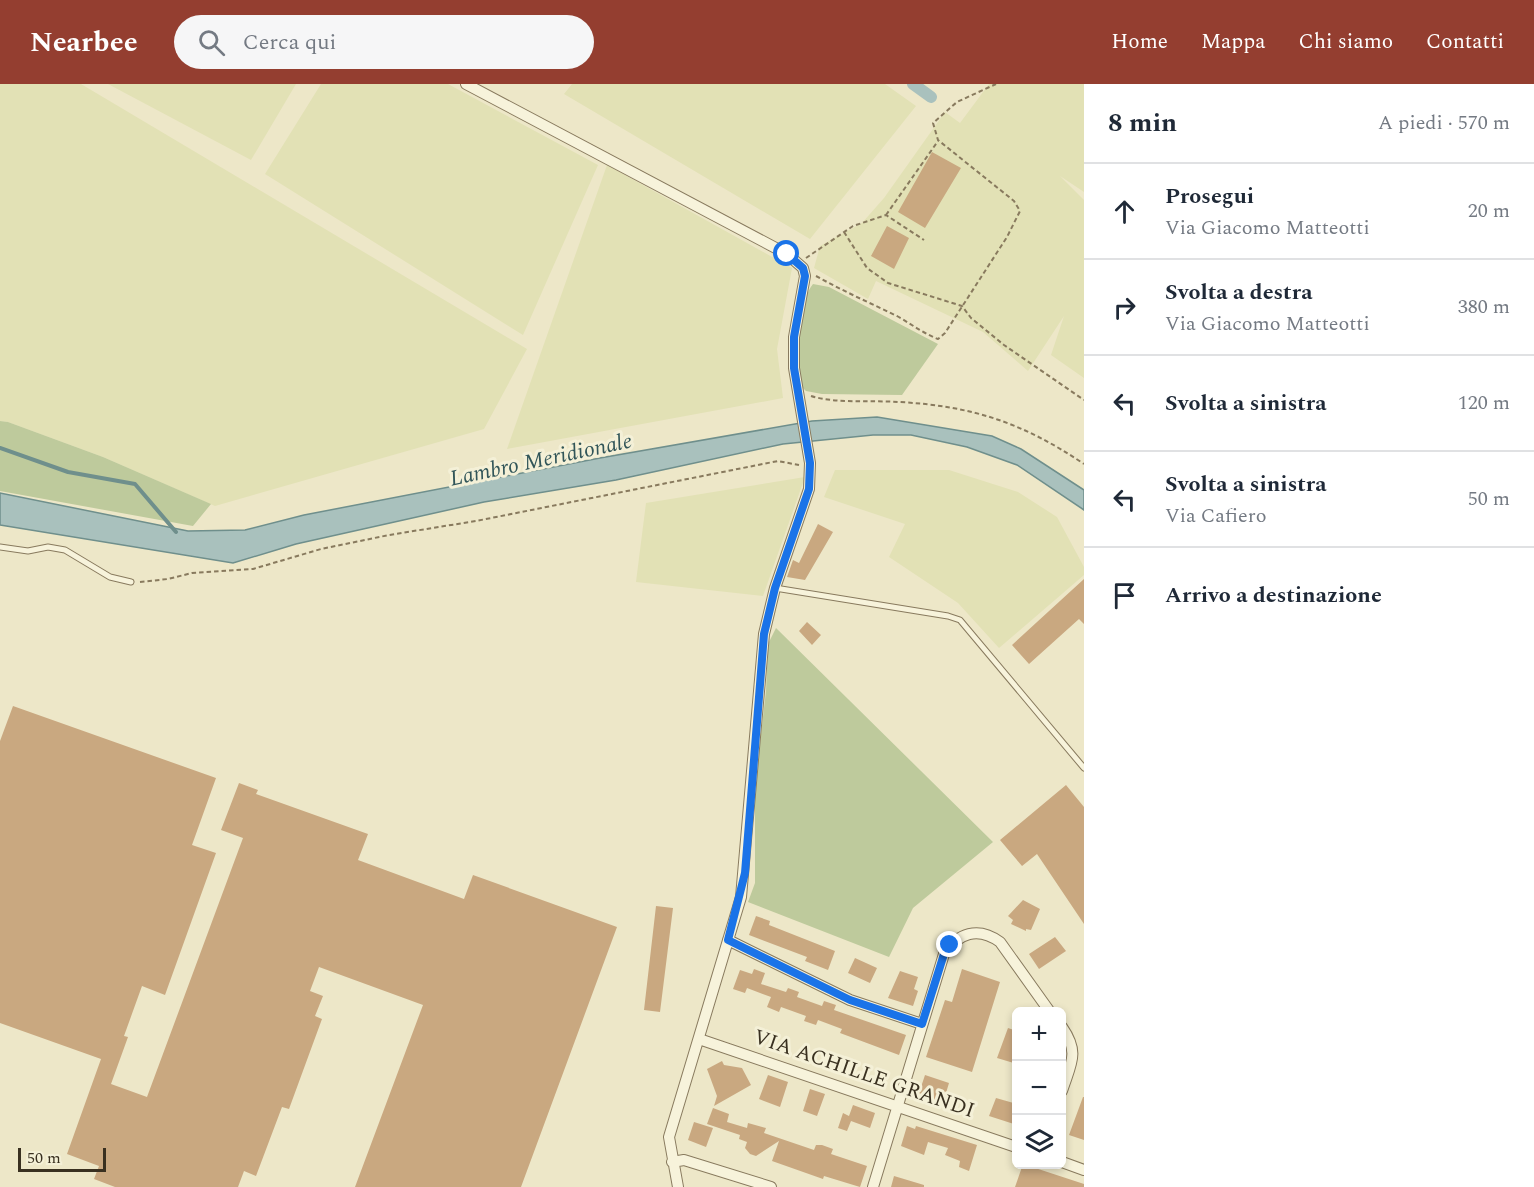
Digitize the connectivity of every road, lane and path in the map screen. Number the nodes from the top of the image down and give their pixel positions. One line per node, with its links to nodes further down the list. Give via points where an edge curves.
1 (466, 84): 7 (street, via 787,254)
2 (996, 84): 3 (path, via 957,102 933,123)
3 (938, 140): 4 (path); 8 (path, via 1014,201 1020,211)
4 (886, 215): 5 (path); 6 (path)
5 (844, 232): 7 (path); 8 (path, via 867,268 888,283)
6 (924, 240)
7 (801, 266): 8 (path, via 938,339); 9 (street, via 805,276 794,337)
8 (962, 306): 10 (path, via 1004,345)
9 (796, 392): 11 (path, via 817,398 930,404 968,412 1012,423); 12 (street)
10 (1084, 400)
11 (1084, 464)
12 (810, 470): 14 (path, via 778,461 389,535 253,569); 15 (street, via 809,489)
13 (0, 547): 14 (lane, via 64,550 110,577)
14 (131, 582)
15 (775, 588): 16 (lane, via 960,620); 17 (street, via 764,634 745,873)
16 (1084, 768)
17 (728, 940): 19 (street, via 850,1000); 21 (street)
18 (1047, 1007): 19 (street, via 1000,942 983,932 969,933 958,937 944,954)
19 (922, 1024): 23 (street)
20 (1066, 1034): 22 (street, via 1074,1047)
21 (699, 1039): 23 (street, VIA ACHILLE GRANDI); 25 (street, via 669,1137)
22 (1066, 1079)
23 (898, 1105): 24 (street, VIA ACHILLE GRANDI); 30 (street)
24 (1012, 1145)
25 (672, 1162): 28 (street); 29 (street, via 684,1160)
26 (1066, 1163): 27 (street)
27 (1084, 1170)
28 (678, 1187)
29 (771, 1187)
30 (873, 1187)

